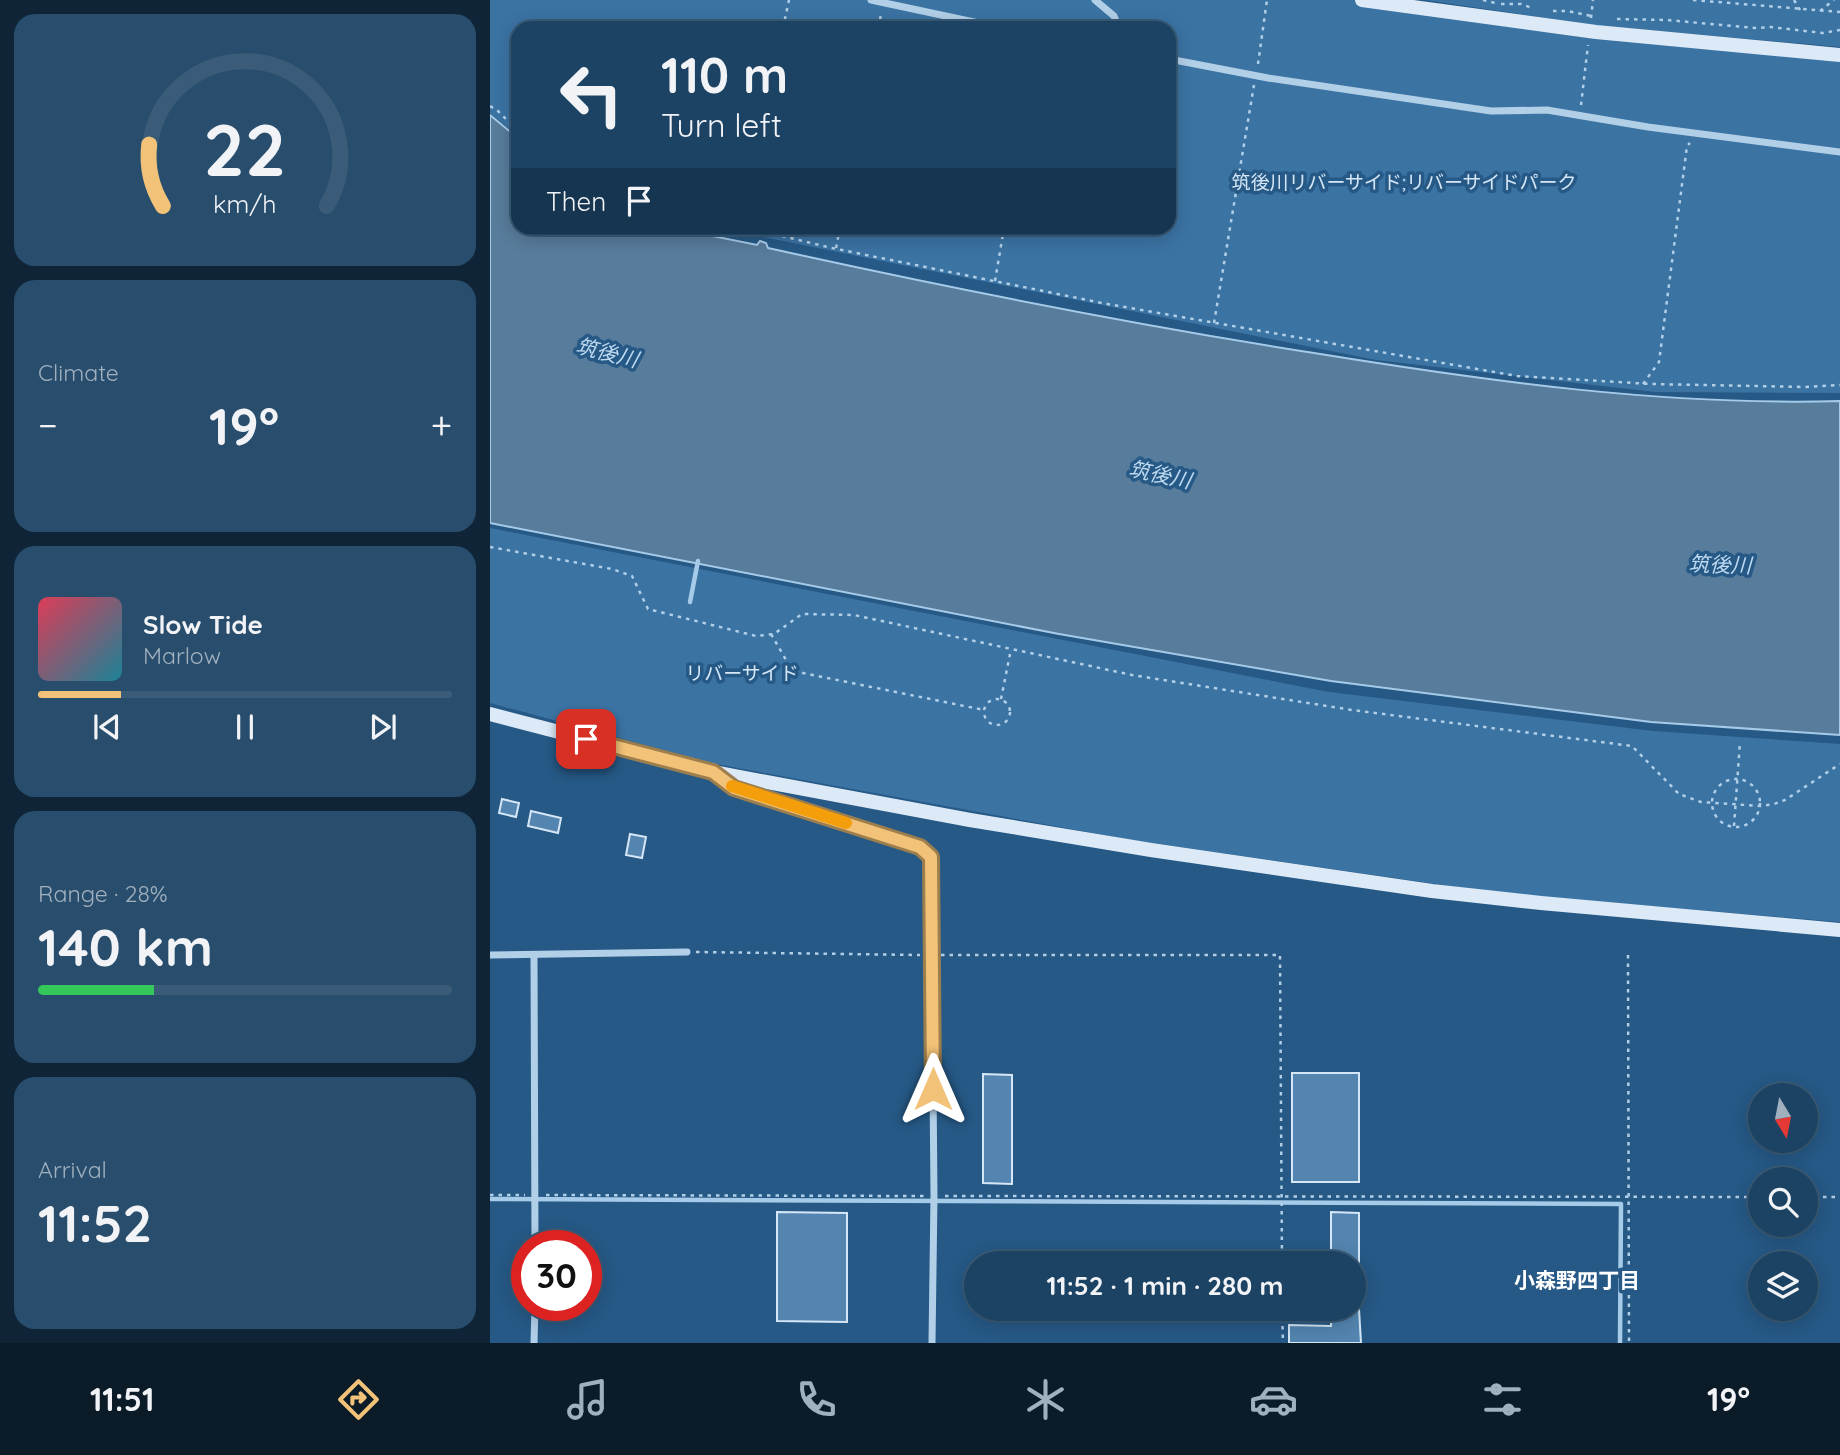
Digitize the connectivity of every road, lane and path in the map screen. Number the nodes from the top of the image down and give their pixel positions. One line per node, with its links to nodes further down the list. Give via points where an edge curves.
1 (789, 0): 20 (path)
2 (871, 0): 11 (street)
3 (1095, 0): 23 (street)
4 (1267, 0): 28 (path)
5 (1362, 0): 25 (street)
6 (1483, 0): 12 (path)
7 (1593, 0): 17 (path)
8 (1693, 0): 13 (path)
9 (1794, 0): 13 (path)
10 (1833, 0): 15 (path)
11 (883, 3): 21 (path); 22 (street)
12 (1540, 10)
13 (1800, 10): 15 (path)
14 (1554, 11): 17 (path)
15 (1819, 11): 16 (path)
16 (1840, 12)
17 (1591, 16): 18 (path)
18 (1599, 18)
19 (1615, 20): 24 (path, via 1823,33)
20 (784, 21)
21 (880, 21)
22 (969, 21)
23 (1116, 21)
24 (1840, 30)
25 (1589, 31): 26 (street); 30 (path)
26 (1840, 55)
27 (1176, 60): 28 (street)
28 (1256, 76): 30 (street, via 1491,111 1547,110); 39 (path)
29 (490, 106): 31 (path)
30 (1580, 116): 32 (street)
31 (511, 124)
32 (1699, 133): 33 (street); 40 (path, via 1687,146 1659,362)
33 (1840, 152)
34 (779, 235): 37 (path)
35 (839, 235): 37 (path)
36 (1002, 235): 38 (path)
37 (836, 248): 38 (path)
38 (995, 281): 39 (path)
39 (1214, 323): 40 (path, via 1517,376)
40 (1643, 384): 41 (path)
41 (1840, 385)
42 (490, 547): 43 (path, via 612,569 632,576 649,609 756,636)
43 (771, 634): 44 (path, via 802,614 854,615); 46 (path, via 789,664 803,673)
44 (1011, 649): 45 (path); 52 (path, via 1132,675 1352,710 1632,746 1679,793)
45 (1001, 699): 46 (path, via 988,702); 46 (path, via 1010,707 1006,723 989,723)
46 (984, 710)
47 (490, 714): 50 (street)
48 (1740, 742): 51 (path)
49 (1840, 764): 54 (path, via 1785,800)
50 (713, 772): 56 (street, via 1138,848 1432,891); 60 (street, via 734,788 920,847 931,857)
51 (1737, 779): 52 (path, via 1717,788); 53 (path); 54 (path, via 1753,785)
52 (1712, 802): 53 (path); 55 (path, via 1716,818)
53 (1735, 804): 54 (path); 55 (path)
54 (1761, 806): 55 (path, via 1753,821)
55 (1734, 828)
56 (1840, 930)
57 (687, 952): 59 (street); 60 (path)
58 (490, 955): 59 (street)
59 (534, 955): 63 (street)
60 (932, 955): 64 (path, via 1280,955); 65 (street)
61 (1629, 955): 66 (path)
62 (490, 1195): 63 (path)
63 (536, 1195): 65 (path); 70 (street)
64 (1281, 1195): 65 (path); 66 (path); 71 (path)
65 (934, 1196): 75 (street)
66 (1628, 1196): 67 (path); 77 (path)
67 (1748, 1197)
68 (1818, 1197): 69 (path)
69 (1840, 1197)
70 (535, 1230)
71 (1282, 1251)
72 (535, 1321): 74 (street)
73 (1282, 1321): 76 (path)
74 (534, 1343)
75 (932, 1343)
76 (1283, 1343)
77 (1629, 1343)

